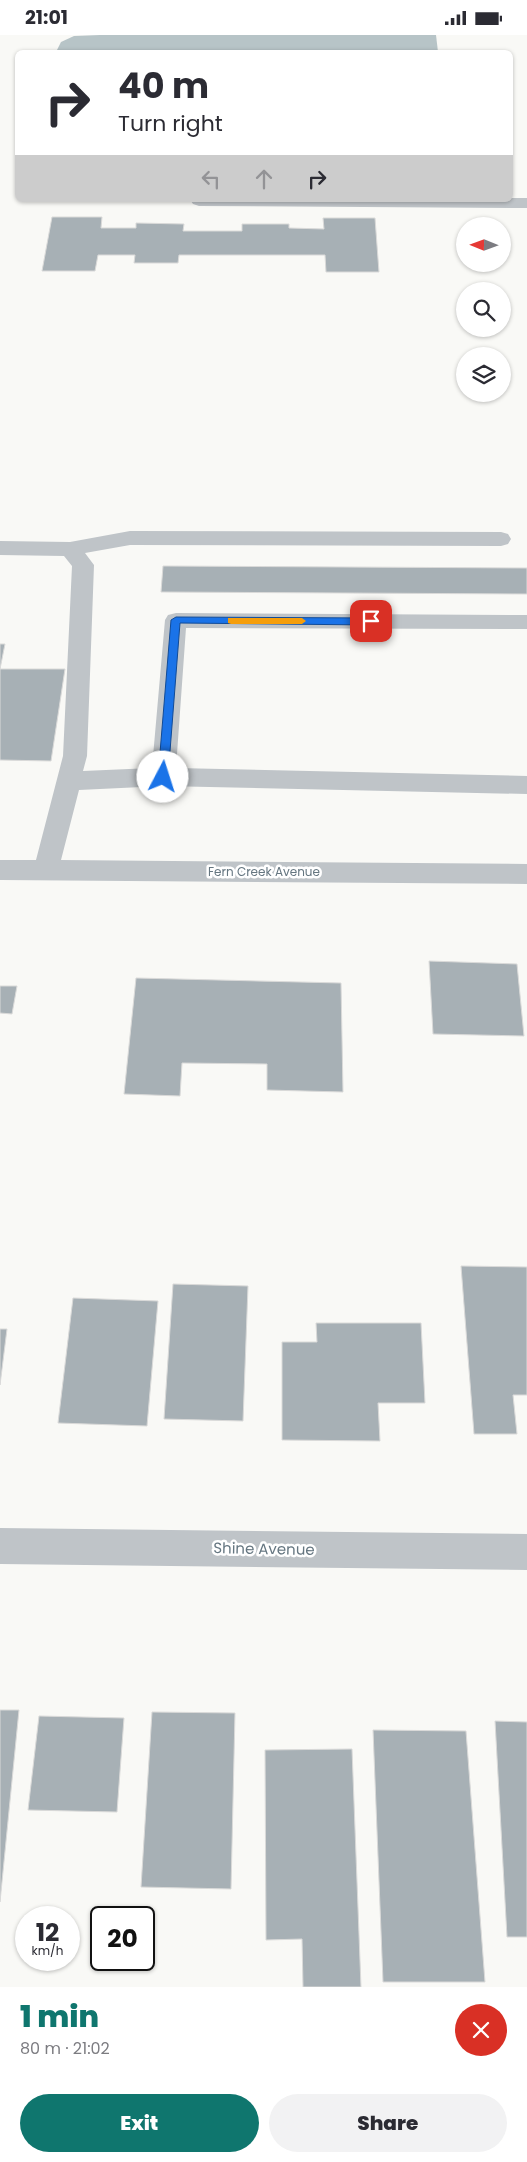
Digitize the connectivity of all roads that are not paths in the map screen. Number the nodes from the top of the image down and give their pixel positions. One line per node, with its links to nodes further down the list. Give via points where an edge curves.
1 (363, 202): 2 (street)
2 (527, 203)
3 (501, 539): 5 (street, via 130,538)
4 (0, 548): 5 (street)
5 (70, 549): 8 (street, via 83,565 76,756)
6 (527, 623): 7 (street, via 176,620)
7 (163, 777): 8 (street); 9 (street)
8 (69, 781): 11 (street)
9 (527, 785)
10 (0, 870): 11 (street, Fern Creek Avenue)
11 (46, 871): 12 (street, Fern Creek Avenue)
12 (527, 874)
13 (0, 1546): 14 (street, Shine Avenue)
14 (527, 1552)

